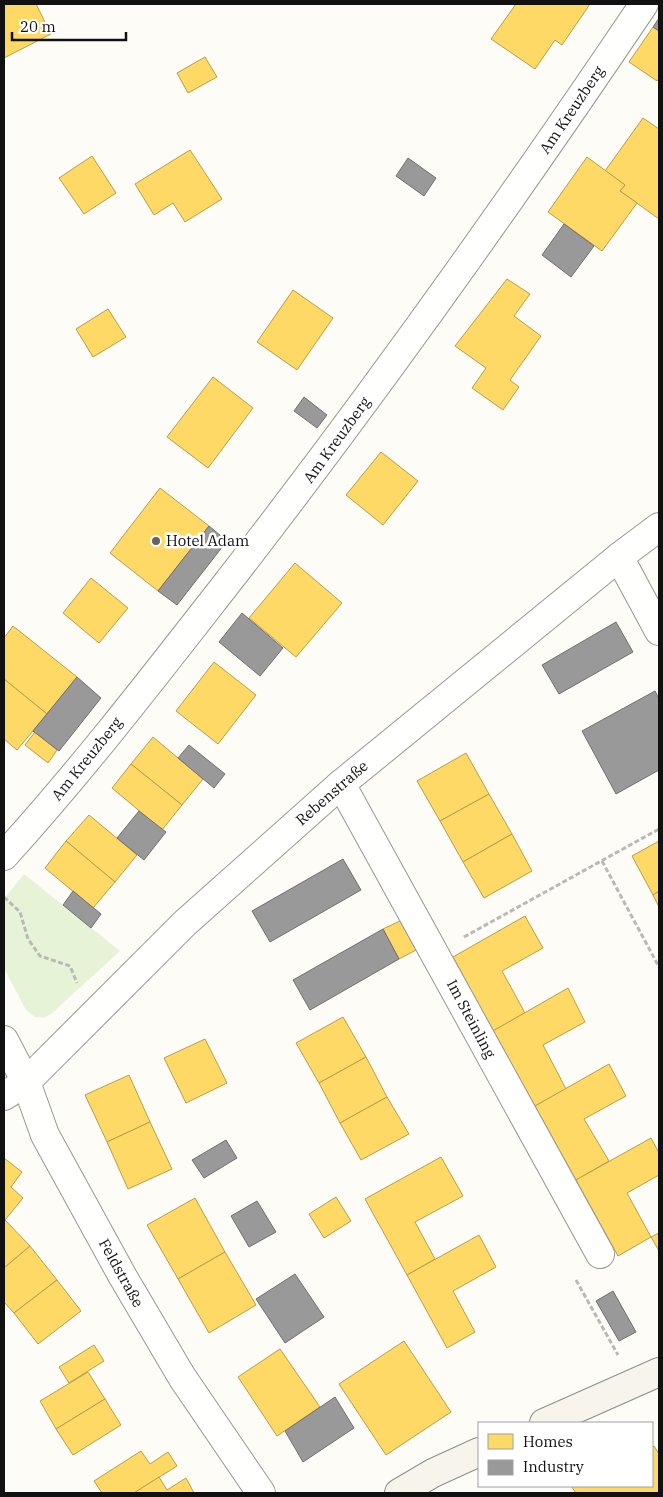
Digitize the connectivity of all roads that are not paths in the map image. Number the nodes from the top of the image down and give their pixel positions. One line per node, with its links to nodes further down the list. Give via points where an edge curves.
1 (644, 4): 6 (street, Am Kreuzberg, via 505,208 320,463 57,797)
2 (659, 527): 3 (street, Rebenstraße)
3 (619, 557): 4 (street); 5 (street, Rebenstraße)
4 (659, 631)
5 (341, 784): 8 (street, Rebenstraße, via 185,923); 9 (street, Im Steinling)
6 (4, 856)
7 (4, 1040): 8 (street, Feldstraße)
8 (15, 1089): 13 (street, Feldstraße, via 45,1135 182,1377)
9 (600, 1254)
10 (659, 1372): 11 (street)
11 (546, 1422)
12 (478, 1452): 14 (street)
13 (260, 1493)
14 (399, 1493)

